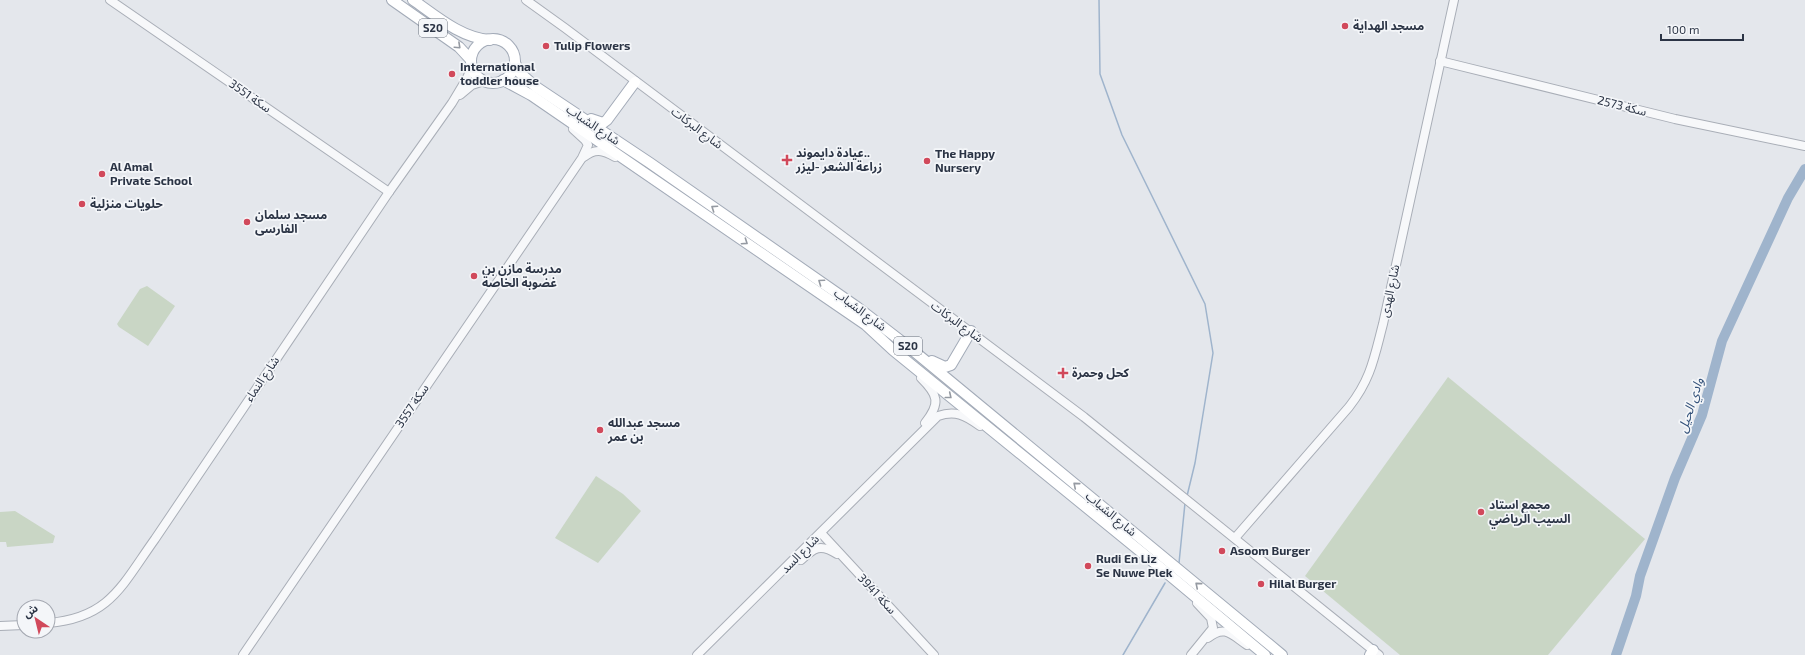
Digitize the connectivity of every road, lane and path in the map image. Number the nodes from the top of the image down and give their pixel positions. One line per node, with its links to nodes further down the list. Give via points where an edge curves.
1 (110, 0): 21 (street, سكة 3551)
2 (392, 0): 8 (main road, S20, one-way to 8, via 459,46)
3 (413, 0): 6 (main road, S20, via 466,34)
4 (526, 0): 12 (street, شارع البركات)
5 (1454, 0): 7 (street, شارع الهدى)
6 (490, 40): 8 (main road, via 484,41 475,49); 9 (main road, S20, via 502,41 509,46 514,54)
7 (1440, 61): 17 (street, سكة 2573, via 1675,119); 30 (street, شارع الهدى, via 1383,324 1369,376 1362,391 1349,407)
8 (471, 63): 11 (main road, S20, via 476,75); 14 (street, شارع النماء, via 467,78)
9 (515, 63): 10 (main road, via 513,70); 13 (main road, شارع الشباب / S20, via 520,73)
10 (503, 80): 11 (main road, S20, via 494,83); 15 (main road, شارع الشباب / S20)
11 (484, 81): 14 (street, شارع النماء, via 472,84)
12 (635, 82): 16 (main road); 22 (street, شارع البركات)
13 (554, 99): 16 (main road, via 603,123); 19 (main road, شارع الشباب / S20)
14 (452, 103): 21 (street, شارع النماء)
15 (544, 104): 18 (street, via 585,140 588,145); 20 (main road, شارع الشباب / S20)
16 (615, 108): 19 (main road, via 610,122 611,131)
17 (1805, 146)
18 (582, 158): 20 (street, via 599,150 609,153); 40 (street, سكة 3557)
19 (650, 164): 23 (main road, شارع الشباب / S20, one-way to 19, via 858,306)
20 (654, 180): 24 (main road, شارع الشباب / S20, one-way to 24, via 866,325)
21 (389, 192): 35 (street, شارع النماء, via 155,540 117,592 104,605 87,615)
22 (971, 331): 25 (main road); 30 (street, شارع البركات, via 1084,417)
23 (910, 348): 25 (main road, via 946,367 951,365); 26 (main road, شارع الشباب / S20)
24 (893, 350): 27 (street, via 934,391 936,398 930,417); 28 (main road, شارع الشباب / S20, one-way to 28)
25 (958, 353): 26 (main road, via 954,374)
26 (977, 403): 34 (main road, شارع الشباب / S20, one-way to 26)
27 (913, 439): 28 (street, via 938,416 949,412 975,422); 29 (street, شارع السد)
28 (1017, 452): 32 (main road, شارع الشباب / S20)
29 (821, 532): 31 (street, سكة 3941); 33 (street, شارع السد)
30 (1235, 538): 39 (street, شارع البركات)
31 (842, 557): 33 (street, via 831,550 817,548 789,572); 42 (street, سكة 3941)
32 (1167, 573): 38 (street, via 1211,618 1213,628); 45 (main road, شارع الشباب / S20)
33 (774, 580): 41 (street, شارع السد)
34 (1218, 602): 46 (main road, شارع الشباب / S20); 47 (main road)
35 (56, 622)
36 (16, 625): 37 (street)
37 (0, 626)
38 (1202, 643): 43 (street); 44 (street, via 1214,633 1225,630)
39 (1374, 653)
40 (243, 655)
41 (698, 655)
42 (934, 655)
43 (1191, 655)
44 (1262, 655)
45 (1265, 655)
46 (1282, 655)
47 (1287, 655)

